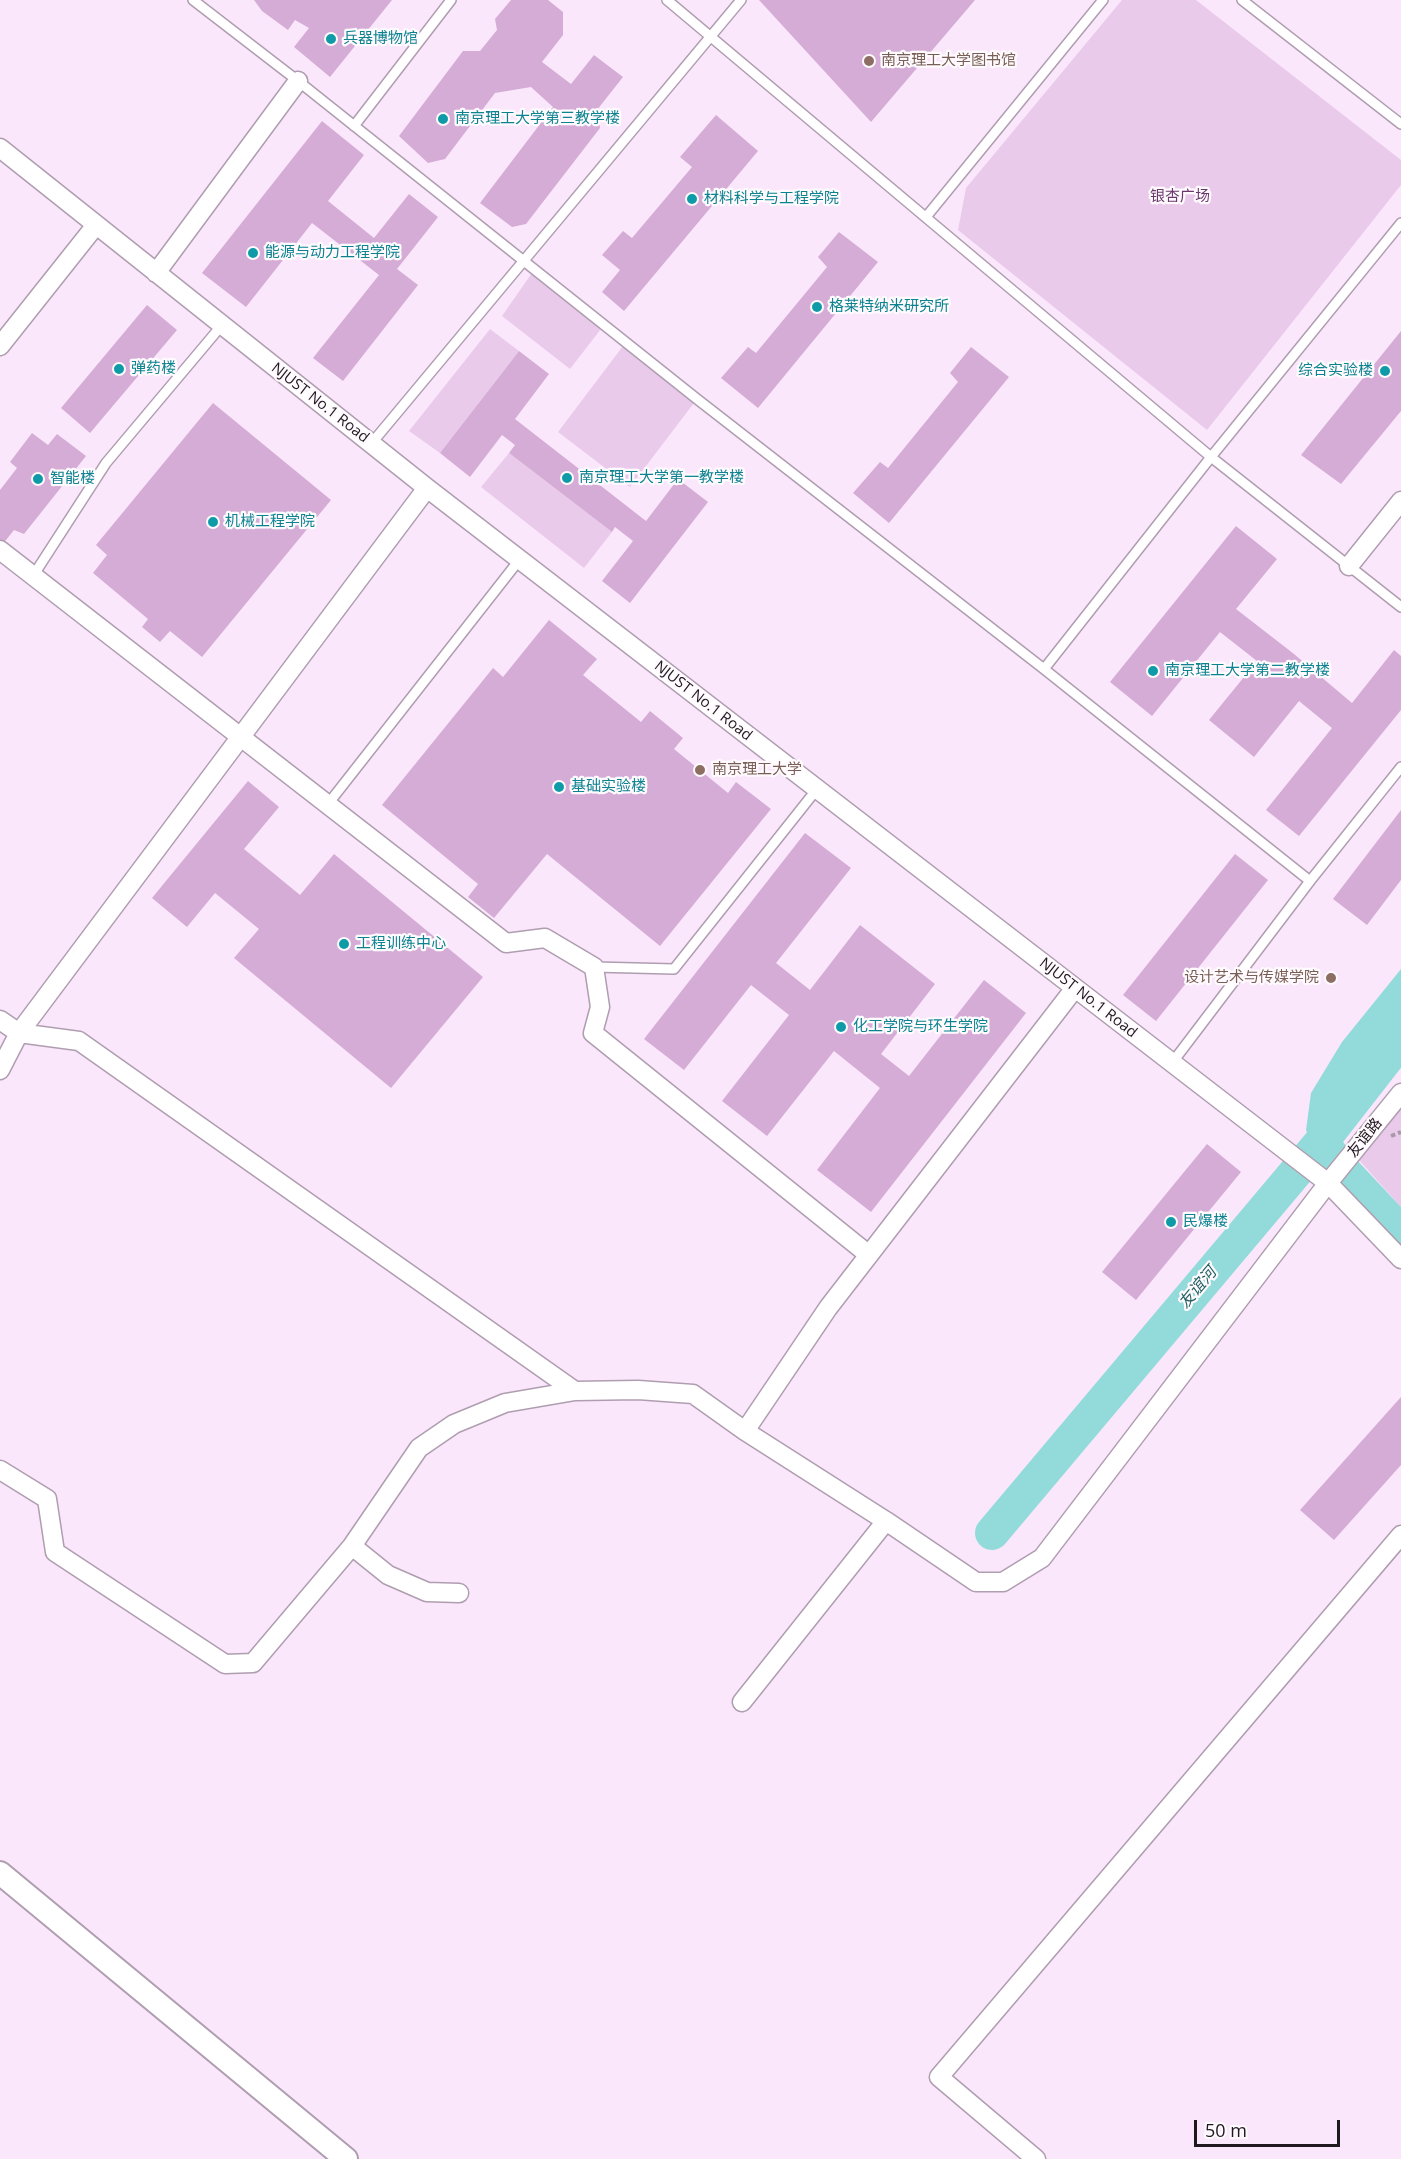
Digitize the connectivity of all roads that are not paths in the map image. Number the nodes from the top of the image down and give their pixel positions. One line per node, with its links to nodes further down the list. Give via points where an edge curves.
1 (193, 0): 8 (lane)
2 (451, 0): 10 (lane)
3 (667, 0): 7 (lane)
4 (741, 0): 7 (lane)
5 (1103, 0): 12 (lane)
6 (1242, 0): 9 (lane)
7 (712, 36): 12 (lane); 15 (lane)
8 (298, 81): 10 (lane); 16 (street)
9 (1401, 124)
10 (354, 126): 15 (lane)
11 (0, 148): 14 (street, NJUST No.1 Road)
12 (926, 217): 20 (lane)
13 (1401, 223): 20 (lane)
14 (96, 225): 16 (street, NJUST No.1 Road); 18 (street)
15 (522, 261): 19 (lane); 28 (lane)
16 (156, 273): 17 (street, NJUST No.1 Road)
17 (222, 325): 19 (street, NJUST No.1 Road); 26 (lane, via 106,463)
18 (0, 346)
19 (371, 444): 21 (street, NJUST No.1 Road)
20 (1211, 457): 25 (lane); 28 (lane)
21 (427, 488): 24 (street, NJUST No.1 Road); 29 (street)
22 (1401, 501): 25 (street)
23 (0, 550): 26 (street)
24 (519, 559): 31 (street, NJUST No.1 Road); 32 (lane)
25 (1349, 566): 27 (lane)
26 (33, 576): 29 (street)
27 (1401, 607)
28 (1044, 669): 33 (lane)
29 (241, 737): 32 (street); 37 (street)
30 (1401, 768): 33 (lane)
31 (817, 789): 34 (lane, via 674,969); 35 (street, NJUST No.1 Road)
32 (328, 804): 34 (street, via 506,943 545,938)
33 (1310, 881): 38 (lane)
34 (594, 967): 42 (street, via 600,1007 592,1033)
35 (1075, 988): 38 (street, NJUST No.1 Road); 42 (street)
36 (0, 1020): 37 (street)
37 (19, 1033): 39 (street); 44 (street, via 79,1041)
38 (1172, 1062): 41 (street, NJUST No.1 Road)
39 (0, 1070)
40 (1401, 1093): 41 (street, 友谊路)
41 (1328, 1184): 43 (street, NJUST No.1 Road); 47 (street, 友谊路, via 1042,1558 1003,1582 976,1582)
42 (869, 1254): 45 (street)
43 (1401, 1259)
44 (575, 1391): 45 (street, 友谊路, via 693,1394); 49 (street, 友谊路, via 505,1403 454,1424 419,1449)
45 (745, 1431): 47 (street, 友谊路)
46 (0, 1470): 49 (street, 友谊路, via 47,1499 55,1552 225,1664 253,1663)
47 (886, 1521): 51 (street)
48 (1401, 1535): 54 (street, via 939,2077)
49 (352, 1546): 50 (street, via 388,1575 427,1592)
50 (459, 1593)
51 (742, 1702)
52 (0, 1873): 53 (street)
53 (346, 2159)
54 (1036, 2159)

